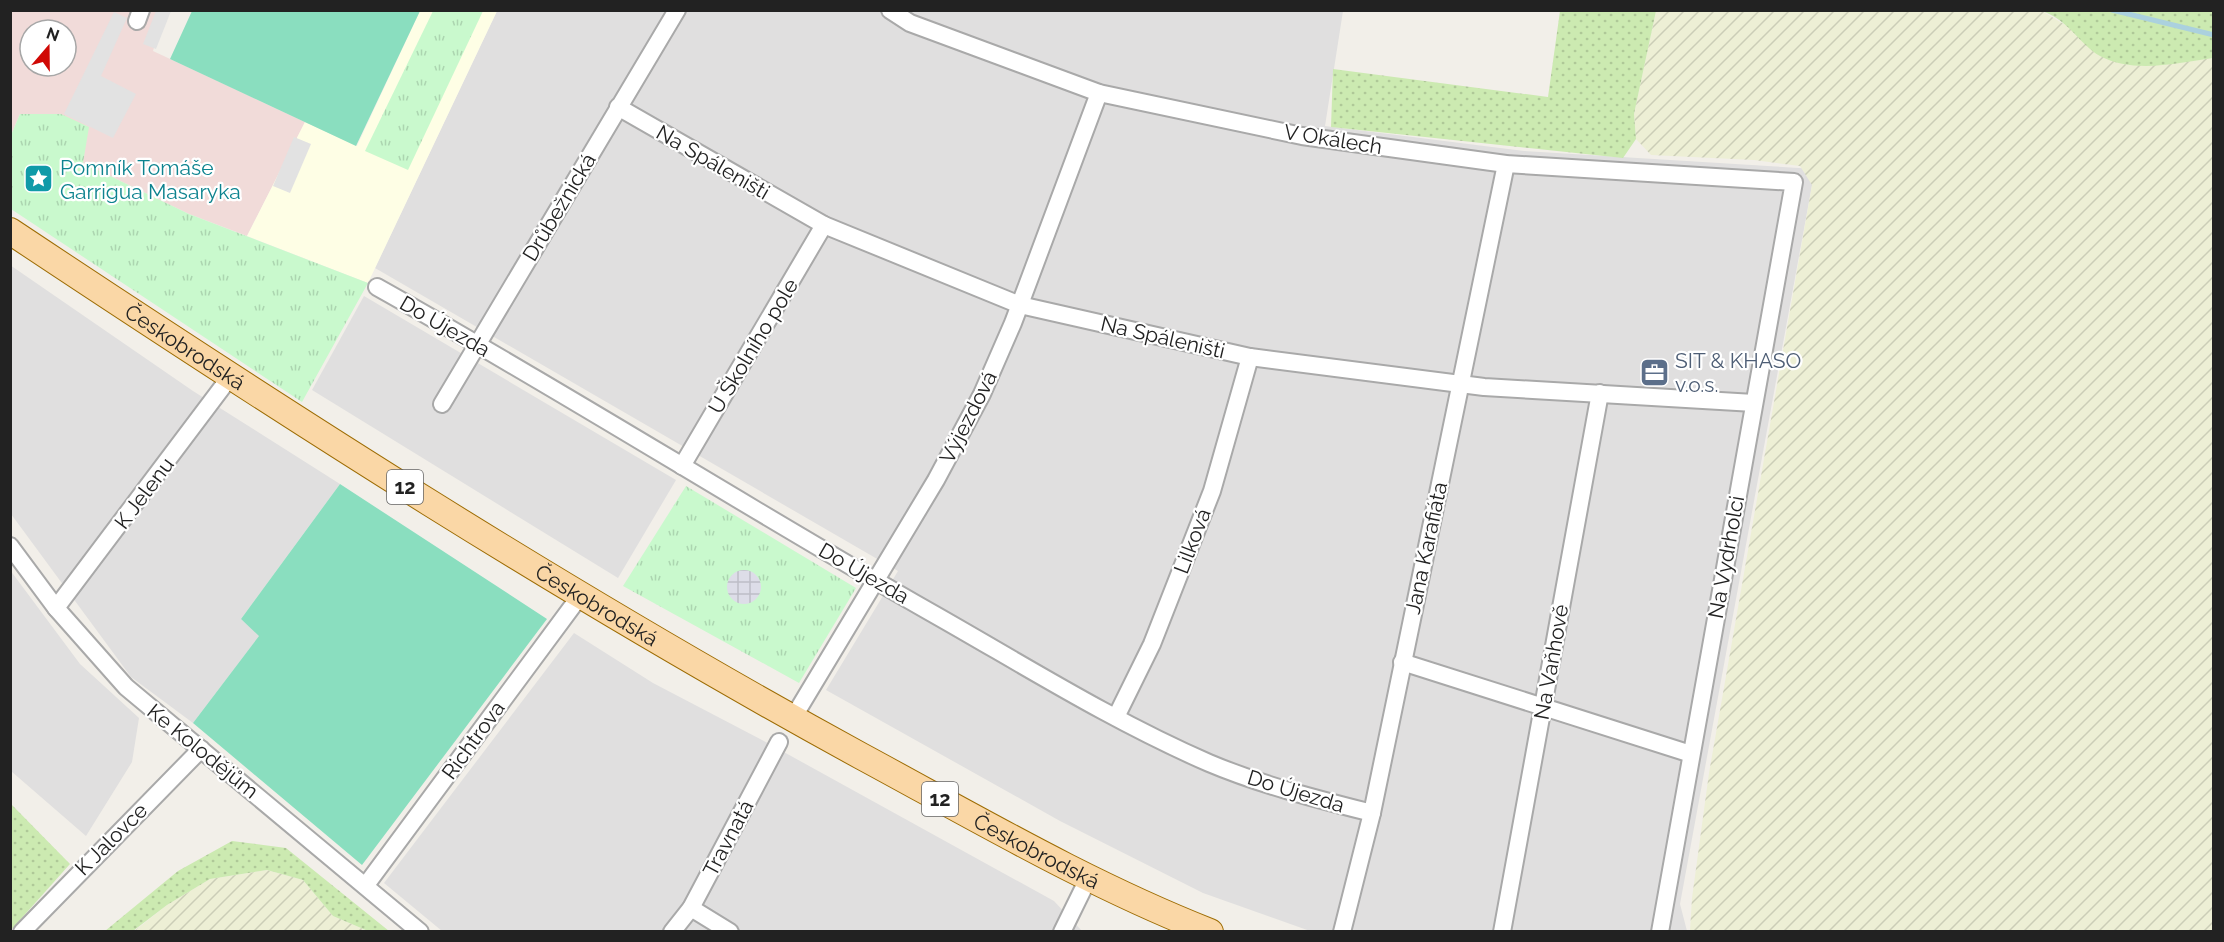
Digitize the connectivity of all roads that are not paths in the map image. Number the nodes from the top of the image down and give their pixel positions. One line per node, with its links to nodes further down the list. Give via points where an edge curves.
1 (677, 10): 4 (street, Drůbežnická)
2 (890, 10): 3 (street, V Okálech, via 910,23)
3 (1099, 93): 5 (street, V Okálech, via 1302,136); 10 (street, Výjezdová)
4 (618, 107): 7 (street, Na Spáleništi); 11 (street, Drůbežnická)
5 (1506, 164): 6 (street, V Okálech); 14 (street, Jana Karafiáta)
6 (1794, 182): 16 (street, Na Vydrholci)
7 (824, 225): 10 (street, Na Spáleništi); 18 (street, U Školního pole)
8 (10, 231): 13 (main road, Českobrodská / 12)
9 (377, 287): 11 (street, Do Újezda)
10 (1020, 305): 12 (street, Na Spáleništi); 20 (street, Výjezdová, via 982,394 936,480)
11 (477, 343): 17 (street, Drůbežnická); 18 (street, Do Újezda)
12 (1250, 357): 14 (street, Na Spáleništi); 25 (street, Lilková, via 1212,491 1152,644)
13 (230, 377): 21 (main road, Českobrodská / 12); 22 (street, K Jelenu)
14 (1461, 384): 15 (street, Na Spáleništi); 23 (street, Jana Karafiáta)
15 (1600, 393): 16 (street, Na Spáleništi); 24 (street, Na Vaňhově)
16 (1754, 403): 29 (street, Na Vydrholci)
17 (442, 404)
18 (682, 466): 20 (street, Do Újezda)
19 (10, 546): 22 (street, Ke Kolodějům)
20 (874, 580): 25 (street, Do Újezda); 26 (street, Výjezdová)
21 (580, 596): 26 (main road, Českobrodská / 12); 32 (street, Richtrova)
22 (56, 608): 28 (street, Ke Kolodějům, via 126,687)
23 (1402, 662): 24 (street); 30 (street, Jana Karafiáta)
24 (1543, 706): 29 (street); 41 (street, Na Vaňhově)
25 (1116, 717): 30 (street, Do Újezda, via 1210,764 1292,792)
26 (793, 718): 31 (main road, Českobrodská / 12)
27 (779, 742): 33 (street, Travnatá)
28 (201, 748): 32 (street, Ke Kolodějům); 34 (street, K Jalovce)
29 (1691, 754): 42 (street, Na Vydrholci)
30 (1372, 813): 40 (street, Jana Karafiáta)
31 (1088, 879): 38 (street); 39 (main road, Českobrodská / 12)
32 (366, 885): 35 (street, Ke Kolodějům)
33 (691, 908): 36 (street, Travnatá); 37 (street)
34 (22, 932)
35 (420, 932)
36 (672, 932)
37 (730, 932)
38 (1062, 932)
39 (1210, 932)
40 (1342, 932)
41 (1502, 932)
42 (1660, 932)

